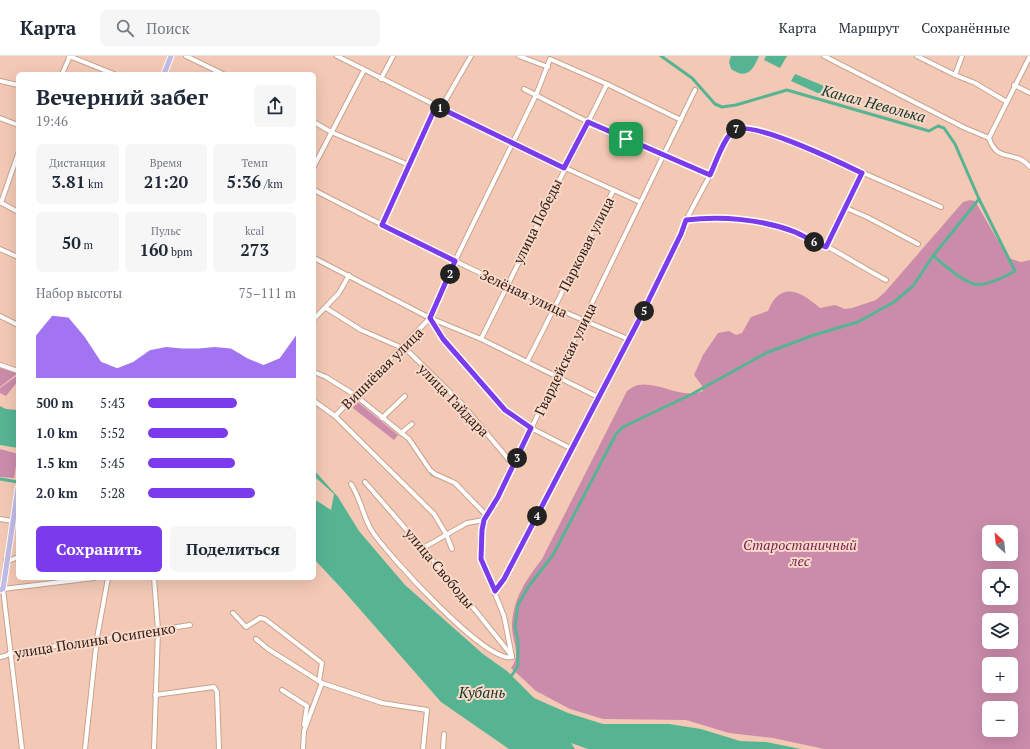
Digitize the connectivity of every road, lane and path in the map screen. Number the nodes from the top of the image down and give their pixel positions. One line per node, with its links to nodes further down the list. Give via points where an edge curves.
1 (70, 56): 12 (street); 15 (street)
2 (170, 56): 17 (main road)
3 (186, 56): 18 (street)
4 (336, 56): 14 (street)
5 (393, 56): 20 (street)
6 (470, 56): 30 (street)
7 (519, 56): 13 (street)
8 (824, 56): 37 (street)
9 (916, 56): 19 (street)
10 (962, 56): 19 (street)
11 (1030, 57): 24 (street)
12 (82, 58): 16 (street)
13 (548, 67): 22 (street, Вишнёвая улица, via 550,60); 28 (street, Вишнёвая улица)
14 (364, 70): 20 (street); 36 (street)
15 (63, 72)
16 (110, 72)
17 (165, 72)
18 (219, 72)
19 (954, 75): 29 (street, via 975,83)
20 (381, 79): 30 (street)
21 (0, 81): 23 (street)
22 (607, 84): 32 (street); 33 (street, улица Победы)
23 (16, 85)
24 (1014, 85): 27 (street); 29 (street)
25 (524, 89): 28 (street)
26 (695, 90): 32 (street, Гвардейская улица)
27 (1030, 93)
28 (536, 95): 33 (street); 38 (street, Вишнёвая улица)
29 (1007, 102): 37 (street)
30 (438, 107): 38 (street); 42 (street)
31 (0, 118): 35 (street)
32 (681, 120): 39 (street, Гвардейская улица)
33 (588, 122): 39 (street); 44 (street, улица Победы)
34 (316, 123): 36 (street)
35 (16, 124)
36 (331, 132): 41 (street); 42 (street)
37 (989, 138): 43 (street, via 992,148 998,153 1019,158)
38 (513, 144): 44 (street); 61 (street, Вишнёвая улица)
39 (663, 156): 46 (street); 49 (street, Гвардейская улица)
40 (16, 159): 50 (street)
41 (316, 162)
42 (408, 165): 55 (street)
43 (1030, 167)
44 (564, 168): 48 (street); 64 (street, улица Победы)
45 (862, 173): 46 (street, via 771,134 740,128 733,130 728,136); 51 (street); 52 (street)
46 (710, 175): 54 (street)
47 (316, 191): 55 (street, Зелёная улица)
48 (613, 191): 49 (street); 66 (street, Парковая улица)
49 (640, 202): 70 (street, Гвардейская улица)
50 (0, 203): 53 (street)
51 (940, 206)
52 (846, 208): 56 (street); 57 (street)
53 (16, 211)
54 (686, 220): 57 (street, via 722,219 761,223 796,233); 73 (street, via 678,241)
55 (382, 225): 61 (street, Зелёная улица)
56 (918, 244)
57 (826, 247): 63 (street)
58 (0, 249): 59 (street)
59 (16, 256)
60 (316, 259): 62 (street)
61 (455, 261): 64 (street, Зелёная улица); 69 (street, Вишнёвая улица)
62 (349, 275): 65 (street, via 339,293); 69 (street)
63 (886, 280)
64 (506, 285): 66 (street, Зелёная улица); 72 (street, улица Победы)
65 (326, 308): 68 (street); 74 (street, улица Гайдара, via 361,330)
66 (554, 308): 70 (street, Зелёная улица); 75 (street, Парковая улица)
67 (0, 316): 71 (street)
68 (316, 317)
69 (430, 318): 72 (street); 74 (street, Вишнёвая улица); 87 (street, via 443,339 505,410)
70 (584, 321): 73 (street, Зелёная улица); 79 (street, Гвардейская улица)
71 (16, 325)
72 (481, 339): 75 (street)
73 (628, 339): 82 (street)
74 (402, 348): 80 (street, Вишнёвая улица); 90 (street, улица Гайдара, via 464,405)
75 (527, 362): 79 (street)
76 (0, 365): 77 (street)
77 (16, 370)
78 (316, 373): 80 (street, via 326,376)
79 (556, 376): 82 (street); 87 (street, Гвардейская улица)
80 (355, 395): 84 (street, Вишнёвая улица); 85 (street)
81 (405, 396): 85 (street)
82 (598, 397): 89 (street)
83 (316, 402): 84 (street)
84 (335, 416): 98 (street, via 434,514)
85 (382, 418): 88 (street)
86 (412, 424): 88 (street)
87 (531, 428): 89 (street); 90 (street, Гвардейская улица)
88 (401, 433): 94 (street, via 410,439 430,470 455,482)
89 (572, 449): 109 (street, via 504,579)
90 (514, 463): 94 (street, Гвардейская улица)
91 (365, 482): 99 (street, улица Свободы)
92 (351, 484): 117 (street, via 359,496 371,530 427,596 475,639 496,654)
93 (16, 502): 97 (main road)
94 (487, 516): 96 (street, Гвардейская улица)
95 (0, 519): 97 (street)
96 (484, 520): 98 (street, via 468,523); 109 (street, Гвардейская улица, via 480,544 481,559)
97 (12, 521): 102 (main road)
98 (446, 534): 99 (street); 100 (street)
99 (423, 548): 117 (street, улица Свободы)
100 (452, 549)
101 (16, 558): 102 (street)
102 (6, 560): 108 (main road)
103 (49, 580): 107 (street)
104 (79, 580): 107 (street)
105 (108, 580): 113 (street)
106 (154, 580): 112 (street)
107 (49, 584): 108 (street)
108 (2, 590): 115 (street)
109 (495, 591): 117 (street, Гвардейская улица, via 504,616)
110 (233, 613): 118 (street, via 246,627 260,618 265,619 288,636 322,663)
111 (190, 625): 112 (street, улица Полины Осипенко)
112 (158, 630): 113 (street, улица Полины Осипенко); 120 (street)
113 (97, 638): 115 (street, улица Полины Осипенко); 124 (street)
114 (256, 639): 118 (street)
115 (10, 653): 116 (street, улица Полины Осипенко); 123 (street)
116 (0, 657)
117 (512, 657)
118 (320, 682): 121 (street); 128 (street, via 382,703 427,710)
119 (282, 690): 121 (street, via 307,706)
120 (155, 695): 125 (street); 126 (street, via 214,687)
121 (305, 728): 127 (street)
122 (444, 734): 129 (street)
123 (22, 749)
124 (86, 749)
125 (154, 749)
126 (219, 749)
127 (303, 749)
128 (423, 749)
129 (443, 749)

